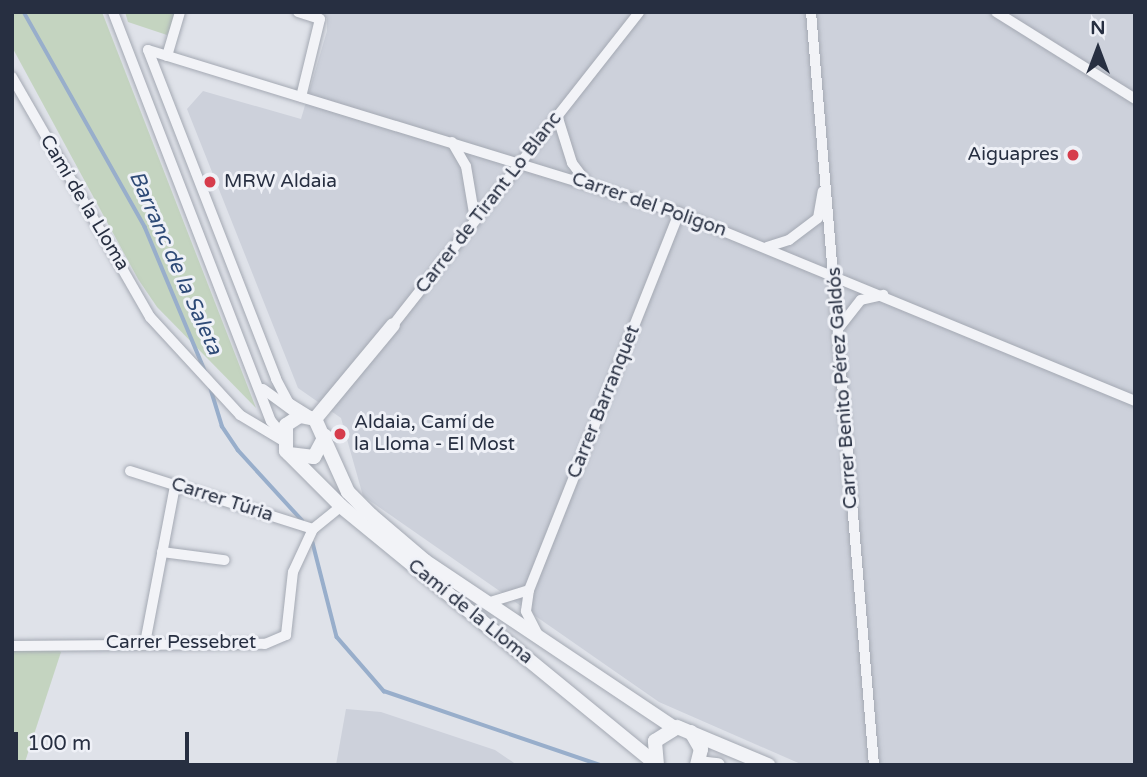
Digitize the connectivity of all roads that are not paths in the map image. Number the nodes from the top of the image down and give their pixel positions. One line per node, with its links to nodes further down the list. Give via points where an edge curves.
1 (114, 12): 24 (street)
2 (180, 12): 8 (street)
3 (298, 12): 10 (street, via 320,19)
4 (639, 12): 12 (street, Carrer de Tirant Lo Blanc)
5 (810, 12): 15 (street, Carrer Benito Pérez Galdós)
6 (996, 12): 11 (street)
7 (148, 50): 8 (street, Carrer del Poligon); 26 (street, Camí de la Lloma, via 276,379 289,403)
8 (167, 56): 10 (street, Carrer del Poligon)
9 (12, 77): 27 (street, Camí de la Lloma, via 150,317 240,415)
10 (300, 97): 13 (street, Carrer del Poligon)
11 (1135, 99)
12 (557, 115): 14 (street, Carrer de Tirant Lo Blanc); 16 (street, via 572,163)
13 (452, 142): 14 (street, Carrer del Poligon); 18 (street, via 466,166)
14 (520, 161): 16 (street, Carrer del Poligon); 18 (street, Carrer de Tirant Lo Blanc)
15 (826, 178): 19 (street, via 818,218 789,240); 20 (street, Carrer Benito Pérez Galdós)
16 (587, 183): 17 (street, Carrer del Poligon)
17 (679, 213): 19 (street, Carrer del Poligon); 35 (street, Carrer Barranquet)
18 (475, 219): 22 (street, Carrer de Tirant Lo Blanc)
19 (768, 247): 20 (street, Carrer del Poligon)
20 (835, 273): 21 (street, Carrer del Poligon); 23 (street, Carrer Benito Pérez Galdós)
21 (886, 295): 23 (street, via 861,300); 25 (street, Carrer del Poligon)
22 (393, 325): 26 (street, Carrer de Tirant Lo Blanc)
23 (838, 329): 46 (street, Carrer Benito Pérez Galdós)
24 (258, 384): 26 (street, via 282,409); 27 (street)
25 (1135, 401)
26 (315, 423): 27 (street); 28 (street, via 314,457); 36 (street, Camí de la Lloma, via 348,492 425,561)
27 (282, 437): 28 (street, Camí de la Lloma)
28 (289, 454): 31 (street, Camí de la Lloma)
29 (130, 471): 30 (street, Carrer Túria)
30 (176, 485): 32 (street, Carrer Túria); 33 (street)
31 (341, 506): 32 (street, Carrer Pessebret); 42 (street, Camí de la Lloma)
32 (313, 529): 38 (street, Carrer Pessebret, via 293,572 286,635 265,644)
33 (162, 552): 34 (street); 38 (street)
34 (224, 560)
35 (529, 590): 36 (street); 37 (street, Carrer Barranquet, via 526,611)
36 (487, 603): 37 (street, Camí de la Lloma)
37 (540, 639): 40 (street, Camí de la Lloma)
38 (145, 643): 39 (street, Carrer Pessebret)
39 (12, 646)
40 (673, 727): 41 (street); 42 (street, via 655,741)
41 (690, 731): 43 (street, via 701,749); 45 (street)
42 (657, 764)
43 (697, 764): 44 (street)
44 (718, 765)
45 (768, 765)
46 (874, 765)

